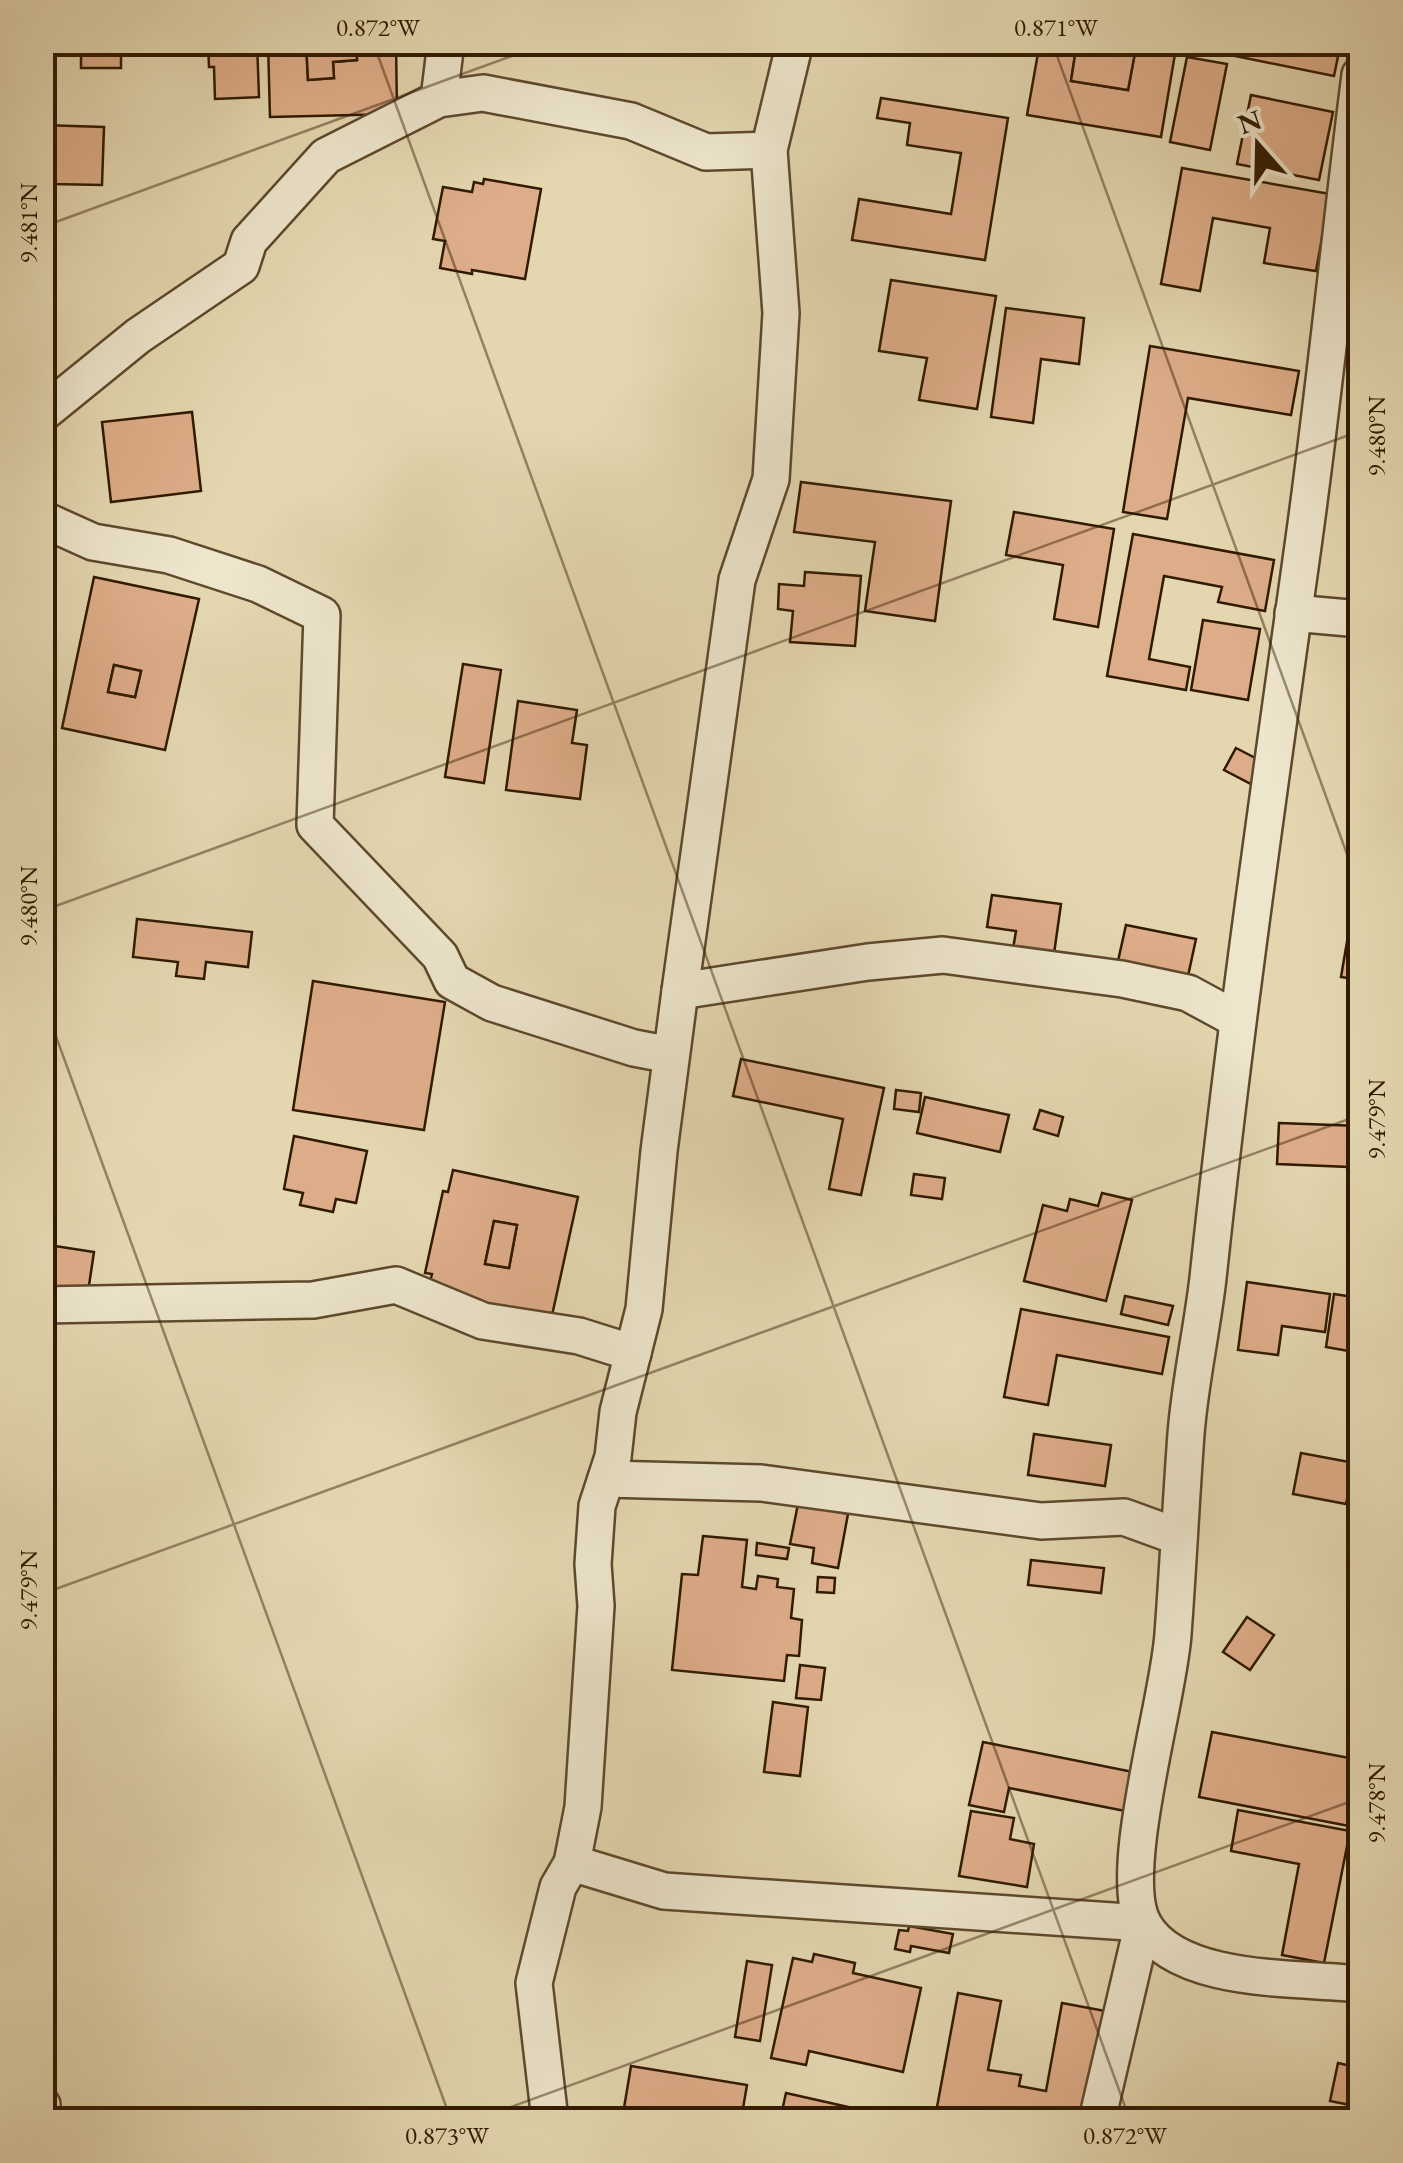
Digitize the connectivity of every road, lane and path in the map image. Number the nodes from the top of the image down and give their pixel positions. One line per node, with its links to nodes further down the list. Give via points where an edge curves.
1 (446, 42): 4 (street)
2 (795, 42): 5 (street)
3 (1360, 75): 8 (street)
4 (439, 100): 5 (street, via 483,93 631,121 706,152); 6 (street, via 326,156 250,241 241,266 138,336)
5 (770, 150): 10 (street, via 781,314 771,480 737,580)
6 (42, 414)
7 (42, 519): 12 (street, via 93,542 169,554 258,584 322,615 315,825 440,956 452,981 492,1003)
8 (1294, 613): 9 (street); 11 (street)
9 (1360, 619)
10 (680, 991): 11 (street, via 943,956 1188,993); 12 (street)
11 (1236, 1019): 16 (street)
12 (672, 1055): 14 (street, via 644,1308)
13 (42, 1305): 14 (street, via 313,1300 396,1285 483,1321 579,1336)
14 (633, 1353): 15 (street)
15 (606, 1480): 16 (street, via 761,1483 1040,1522 1124,1517); 17 (street, via 597,1506 583,1807)
16 (1179, 1537): 18 (street, via 1172,1656 1134,1879)
17 (572, 1863): 18 (street, via 664,1891); 20 (street, via 558,1887 534,1983)
18 (1143, 1923): 19 (street, via 1166,1948 1230,1973); 21 (street)
19 (1360, 1984)
20 (550, 2120)
21 (1097, 2120)

